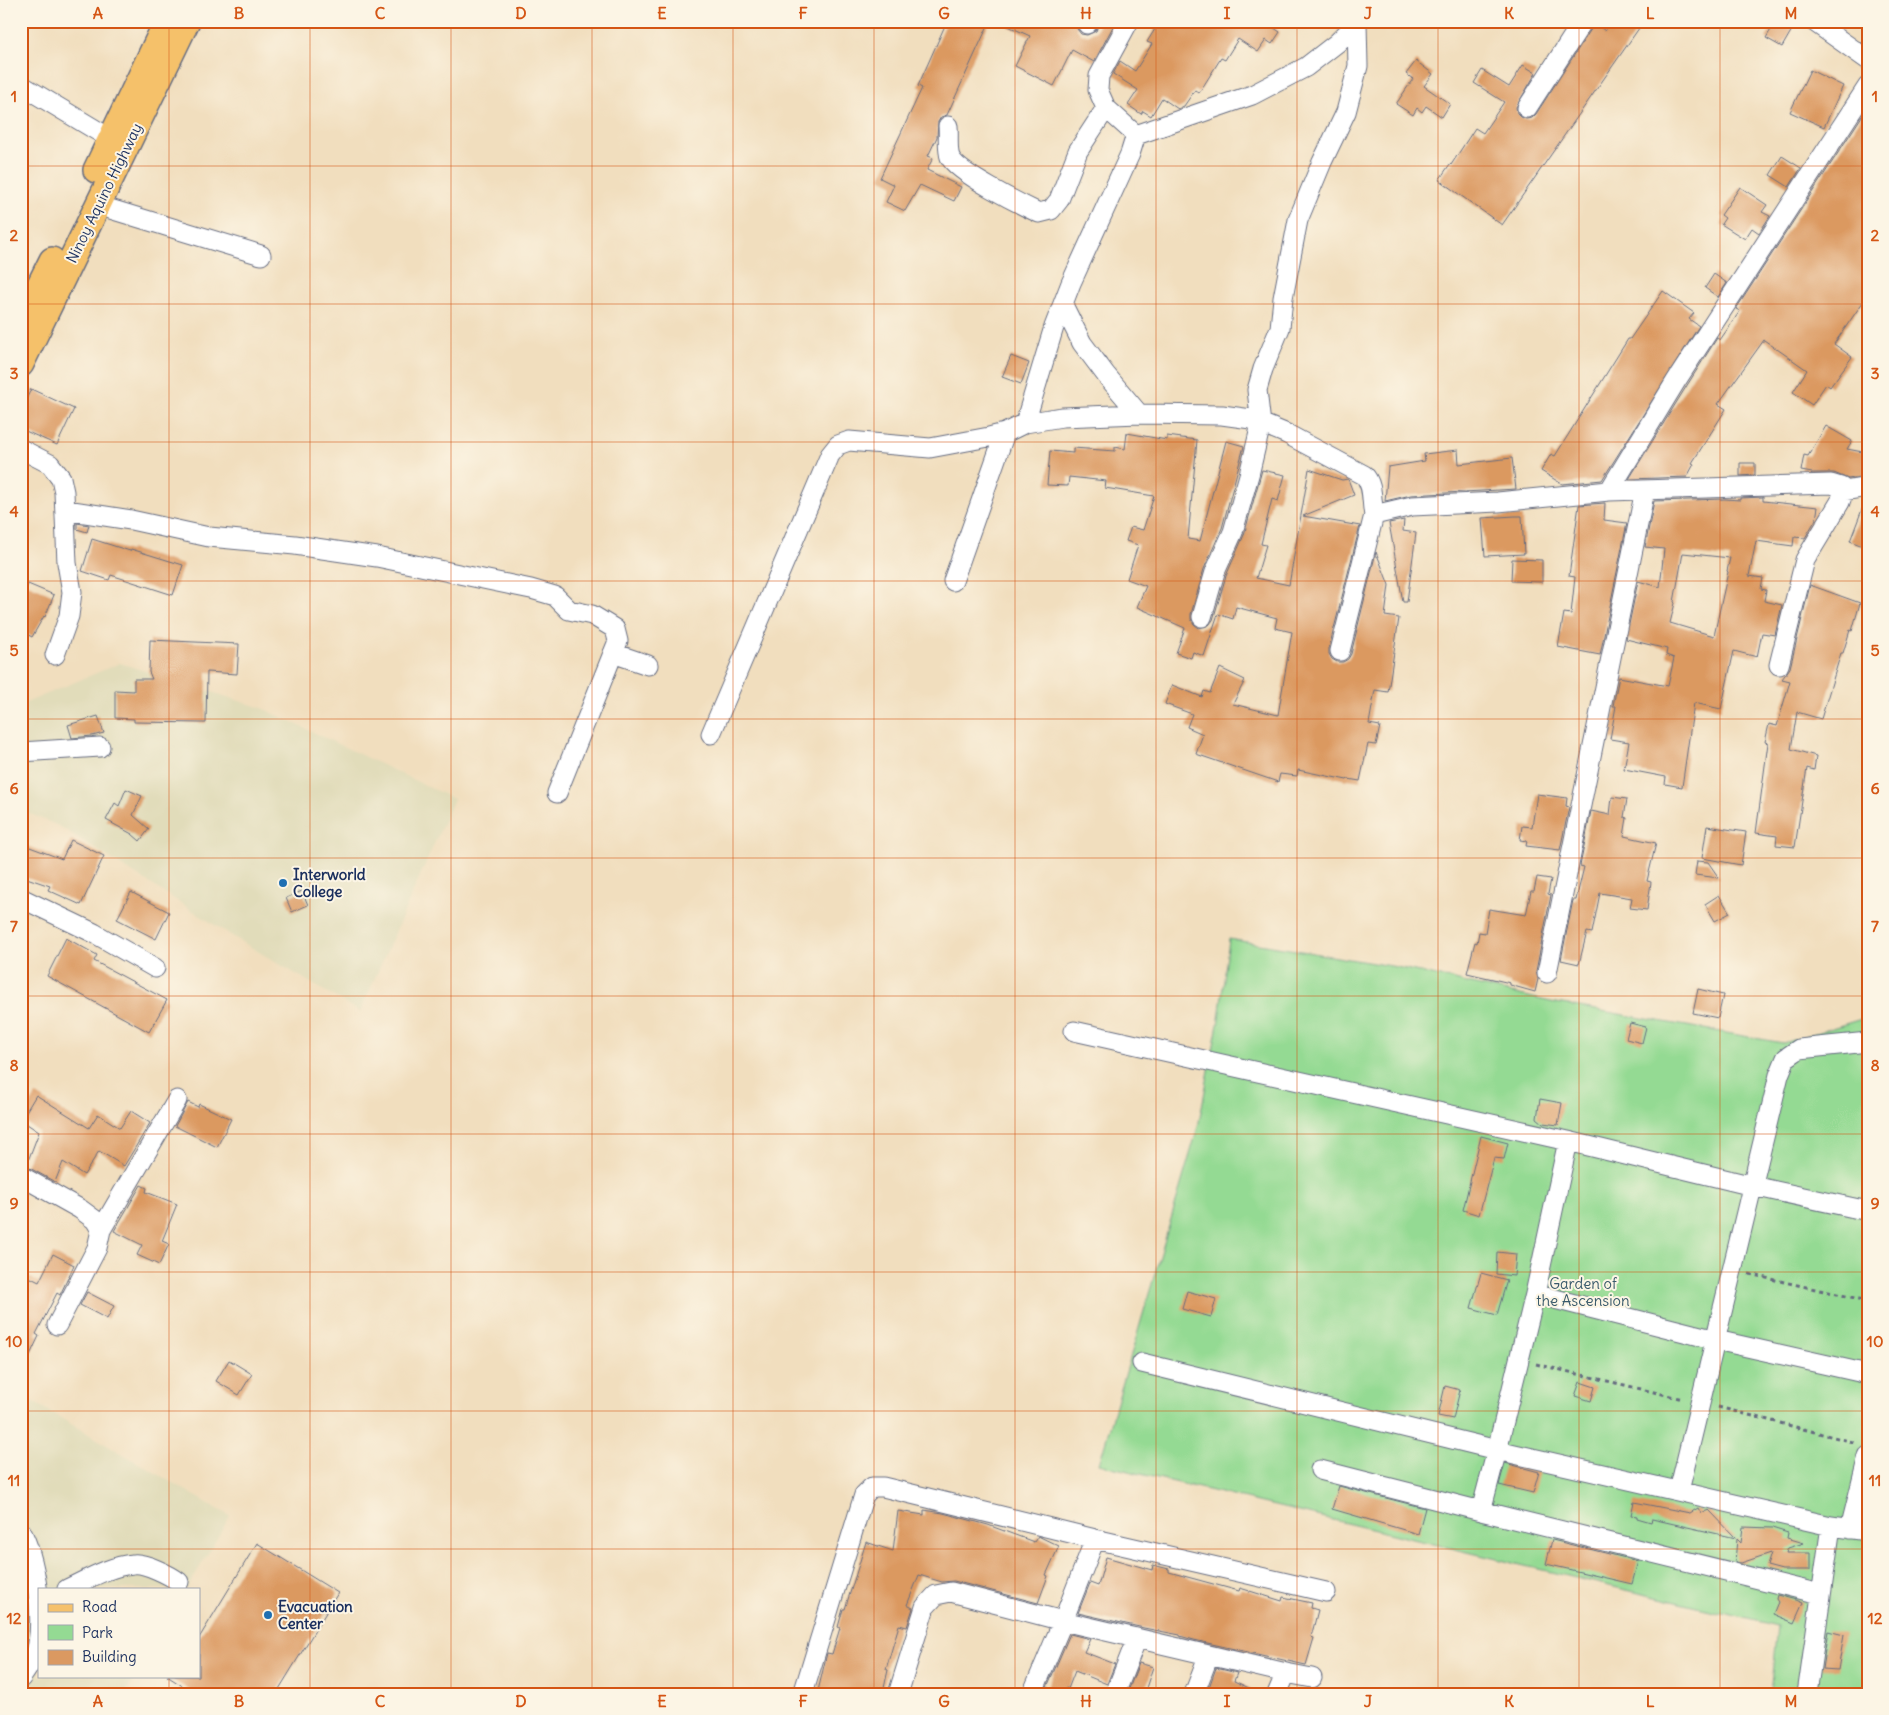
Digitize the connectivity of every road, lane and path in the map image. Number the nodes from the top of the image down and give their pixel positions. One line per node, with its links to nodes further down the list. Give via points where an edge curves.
1 (167, 21): 14 (main road, Ninoy Aquino Highway)
2 (187, 21): 14 (main road, Ninoy Aquino Highway)
3 (1129, 21): 10 (street, via 1099,76 1098,90)
4 (1583, 21): 11 (street)
5 (1813, 21): 7 (street)
6 (1358, 22): 13 (street, via 1306,67 1252,95); 23 (street, via 1358,66 1346,112 1298,220 1280,328 1257,390)
7 (1868, 60)
8 (21, 85): 14 (street)
9 (1868, 86): 28 (street, via 1681,373)
10 (1106, 108): 12 (street, via 1078,150 1059,200 1051,210 1039,213 957,166 950,157); 13 (street)
11 (1527, 108)
12 (948, 126)
13 (1136, 135): 18 (street)
14 (118, 144): 15 (main road, Ninoy Aquino Highway); 16 (main road, Ninoy Aquino Highway)
15 (97, 204): 16 (main road, Ninoy Aquino Highway); 17 (street)
16 (64, 254): 19 (main road, Ninoy Aquino Highway); 20 (main road, Ninoy Aquino Highway)
17 (261, 255)
18 (1063, 305): 21 (street, via 1082,343); 22 (street)
19 (21, 322)
20 (21, 364)
21 (1140, 414): 22 (street, via 1062,417); 23 (street, via 1222,415 1251,419)
22 (1025, 423): 24 (street)
23 (1261, 424): 31 (street, via 1287,434 1368,479); 33 (street, via 1238,515 1215,572)
24 (1005, 433): 32 (street); 39 (street, via 930,448 850,441 838,445 830,455)
25 (21, 449): 30 (street, via 50,464 61,478)
26 (1868, 487): 29 (street)
27 (1645, 490): 28 (street); 29 (street, via 1831,484); 45 (street)
28 (1609, 491): 31 (street, via 1498,502 1412,506)
29 (1844, 491): 38 (street, via 1805,560)
30 (66, 510): 35 (street, via 209,537 377,557 531,589 555,596 569,610 592,615 615,630 618,641); 36 (street, via 67,564 72,592 69,616)
31 (1374, 515): 34 (street)
32 (953, 581)
33 (1202, 616)
34 (1340, 651)
35 (613, 653): 37 (street); 42 (street)
36 (55, 656)
37 (648, 665)
38 (1779, 665)
39 (711, 734)
40 (100, 747): 41 (street)
41 (21, 752)
42 (557, 793)
43 (21, 898): 44 (street, via 94,933)
44 (155, 968)
45 (1547, 973)
46 (1074, 1032): 49 (street)
47 (1868, 1042): 51 (street, via 1799,1050 1786,1058 1770,1108)
48 (177, 1100): 53 (street)
49 (1568, 1141): 51 (street); 55 (street)
50 (21, 1176): 53 (street, via 95,1220)
51 (1753, 1186): 52 (street); 54 (street)
52 (1868, 1211)
53 (101, 1230): 57 (street, via 97,1248)
54 (1733, 1271): 56 (path); 58 (street)
55 (1535, 1294): 58 (street); 61 (street)
56 (1868, 1301)
57 (57, 1325)
58 (1716, 1340): 60 (street); 64 (street)
59 (1142, 1363): 61 (street)
60 (1868, 1374)
61 (1498, 1450): 64 (street); 65 (street)
62 (1868, 1456): 67 (street)
63 (1320, 1470): 65 (street)
64 (1679, 1491): 66 (street)
65 (1481, 1510): 73 (street)
66 (1831, 1526): 67 (street); 73 (street)
67 (1859, 1530)
68 (21, 1531): 74 (street, via 33,1559)
69 (1095, 1539): 72 (street); 75 (street); 82 (street, via 872,1487 864,1496)
70 (180, 1582): 71 (street, via 134,1563 108,1570)
71 (69, 1588)
72 (1326, 1592)
73 (1820, 1594): 88 (street)
74 (38, 1595)
75 (1063, 1621): 76 (street); 83 (street, via 951,1592 936,1595 925,1608); 84 (street)
76 (1136, 1638): 78 (street); 85 (street)
77 (38, 1644): 80 (street, via 33,1660)
78 (1209, 1655): 79 (street); 86 (street)
79 (1286, 1673): 81 (street); 87 (street)
80 (21, 1678)
81 (1312, 1678)
82 (804, 1694)
83 (898, 1694)
84 (1032, 1694)
85 (1115, 1694)
86 (1194, 1694)
87 (1277, 1694)
88 (1807, 1694)

